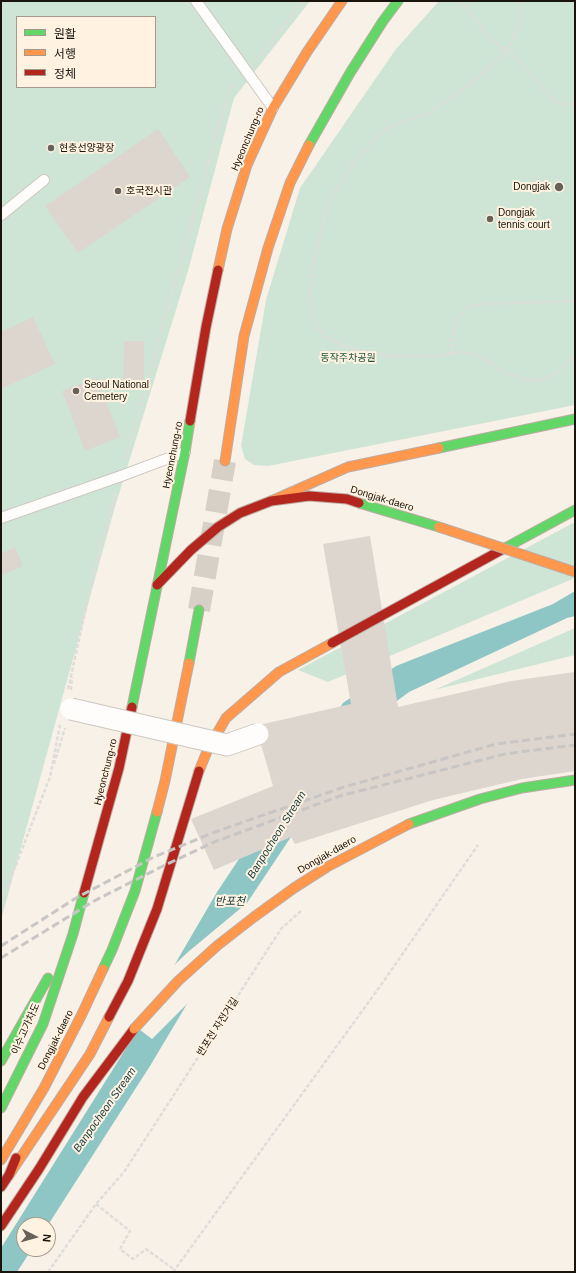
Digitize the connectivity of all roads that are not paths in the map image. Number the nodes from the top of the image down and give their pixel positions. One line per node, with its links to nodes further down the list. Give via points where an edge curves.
1 (196, 1): 4 (lane)
2 (342, 1): 4 (main road, Hyeonchung-ro, via 307,52)
3 (398, 1): 9 (main road, via 350,72 290,183 268,248 244,336)
4 (274, 108): 8 (main road, Hyeonchung-ro, via 247,165 226,229)
5 (44, 180): 6 (lane)
6 (1, 215)
7 (575, 419): 10 (main road, via 348,467)
8 (185, 452): 12 (lane); 14 (main road, Hyeonchung-ro)
9 (225, 461)
10 (271, 501): 13 (main road, Dongjak-daero, bridge, via 309,496 347,499); 14 (main road, Dongjak-daero, via 240,513 218,527)
11 (575, 510): 24 (main road, via 279,672 226,718 208,749 198,774 157,909 128,981 90,1054)
12 (1, 518)
13 (575, 572)
14 (157, 585): 19 (main road, Hyeonchung-ro, via 119,768)
15 (199, 610): 21 (main road, Dongjak-daero, via 165,781 135,891 112,950)
16 (66, 708): 17 (street, bridge, via 227,745)
17 (258, 734)
18 (575, 780): 26 (main road, Dongjak-daero, bridge, via 522,788 480,799 409,824 327,867 294,888 218,945 178,981 116,1050)
19 (73, 934): 20 (main road); 22 (main road, 이수고가차도, via 43,1024)
20 (1, 1061)
21 (44, 1088): 23 (main road); 24 (main road)
22 (1, 1108)
23 (1, 1160)
24 (9, 1176): 25 (main road)
25 (1, 1187)
26 (1, 1226)

